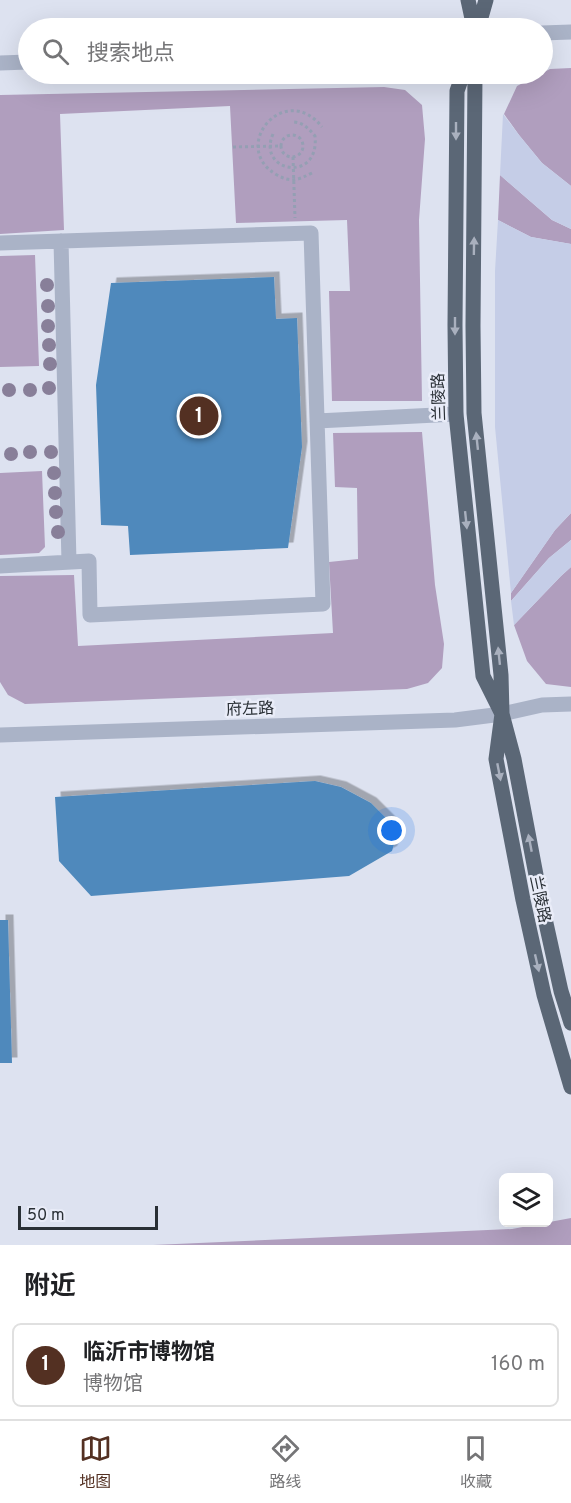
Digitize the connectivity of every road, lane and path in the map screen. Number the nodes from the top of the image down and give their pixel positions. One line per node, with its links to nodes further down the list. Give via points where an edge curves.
1 (468, 0): 3 (main road)
2 (486, 0): 4 (main road)
3 (472, 18)
4 (481, 18)
5 (571, 32): 6 (street)
6 (553, 33)
7 (571, 42): 8 (street)
8 (553, 43)
9 (18, 52): 10 (street)
10 (0, 53)
11 (18, 62): 12 (street)
12 (0, 63)
13 (459, 84): 29 (main road, 兰陵路, one-way to 29)
14 (475, 84): 34 (main road, 兰陵路, one-way to 14, via 474,413)
15 (294, 123): 23 (path, via 306,127 315,136 316,145 306,164)
16 (322, 127): 21 (path, via 308,114 278,114 265,124)
17 (273, 134): 18 (path)
18 (270, 146): 19 (path); 21 (path); 23 (path, via 277,162)
19 (280, 146): 22 (path, via 283,153); 22 (path, via 285,136 300,137 304,147)
20 (232, 147): 21 (path)
21 (258, 147): 25 (path, via 269,171)
22 (293, 157): 23 (path)
23 (294, 168): 25 (path)
24 (312, 173): 25 (path)
25 (294, 181): 26 (path)
26 (296, 234): 27 (street); 30 (street, via 311,233)
27 (61, 241): 28 (street); 31 (street)
28 (0, 243)
29 (456, 414): 30 (street); 34 (main road, 兰陵路, one-way to 34, via 483,676)
30 (317, 421): 31 (street, via 323,604 90,615 89,561)
31 (69, 562): 32 (street)
32 (0, 566)
33 (571, 704): 34 (street, 府左路, via 542,705)
34 (502, 714): 35 (street, 府左路); 36 (street, 府左路, via 453,710); 37 (street, 府左路, via 454,720); 38 (main road, 兰陵路, one-way to 34); 39 (main road, 兰陵路, one-way to 39, via 496,759 544,995)
35 (571, 714)
36 (0, 725)
37 (0, 735)
38 (571, 1023)
39 (571, 1087)

